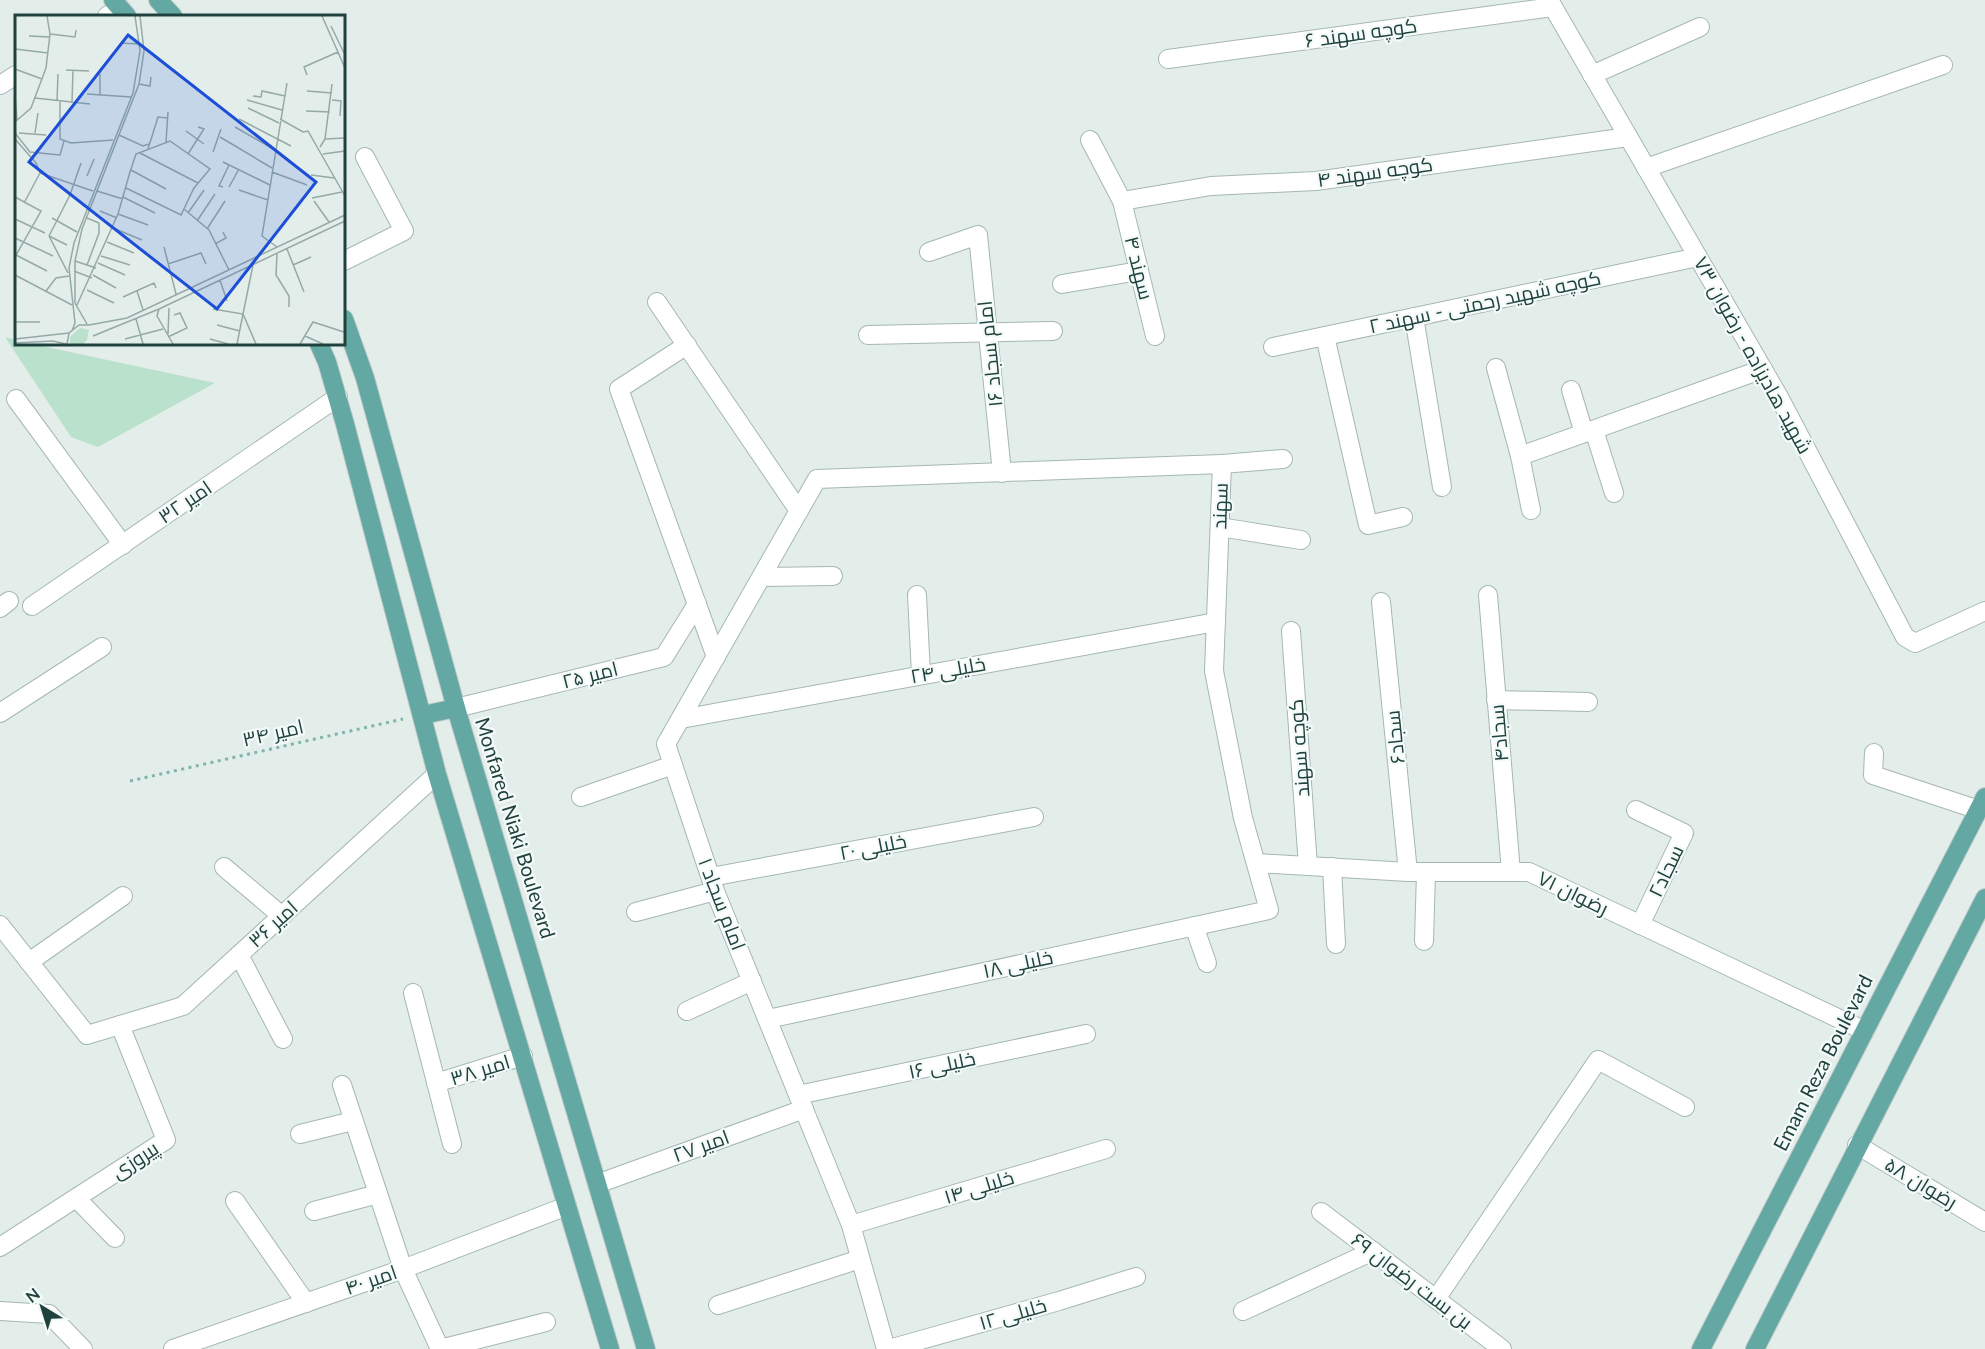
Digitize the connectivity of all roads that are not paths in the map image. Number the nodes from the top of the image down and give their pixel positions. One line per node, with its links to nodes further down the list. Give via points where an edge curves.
1 (158, 0): 3 (main road)
2 (1551, 4): 5 (street, کوچه سهند ۶); 7 (street, شهید هادیزاده - رضوان ۷۳)
3 (172, 15)
4 (1700, 27): 7 (street)
5 (1168, 58)
6 (1942, 65): 13 (street)
7 (1592, 75): 10 (street, شهید هادیزاده - رضوان ۷۳)
8 (15, 76): 9 (street)
9 (0, 86)
10 (1628, 137): 13 (street, شهید هادیزاده - رضوان ۷۳); 14 (street, کوچه سهند ۴, via 1316,181 1211,186)
11 (1090, 140): 14 (street, سهند ۴)
12 (365, 156): 17 (street, via 404,231)
13 (1646, 168): 16 (street, شهید هادیزاده - رضوان ۷۳)
14 (1122, 201): 18 (street, سهند ۴)
15 (929, 252): 24 (street, امام سجاد ۱۶, via 978,235)
16 (1698, 257): 21 (street, کوچه شهید رحمتی - سهند ۲); 32 (street, شهید هادیزاده - رضوان ۷۳)
17 (345, 260)
18 (1139, 271): 19 (street); 26 (street, سهند ۴)
19 (1062, 284)
20 (657, 302): 29 (street)
21 (1414, 317): 27 (street, کوچه شهید رحمتی - سهند ۲); 42 (street)
22 (345, 322): 65 (main road, Monfared Niaki Boulevard, via 365,378)
23 (1053, 332): 24 (street)
24 (988, 333): 25 (street); 40 (street, امام سجاد ۱۶)
25 (868, 335)
26 (1155, 336)
27 (1325, 336): 30 (street, کوچه شهید رحمتی - سهند ۲); 46 (street, via 1368,525)
28 (319, 345): 34 (main road)
29 (687, 345): 45 (street); 55 (street, via 619,389)
30 (1273, 347)
31 (1496, 369): 37 (street)
32 (1762, 369): 36 (street); 57 (street, شهید هادیزاده - رضوان ۷۳, via 1905,637 1915,643)
33 (1571, 390): 36 (street)
34 (338, 397): 49 (street, امیر ۳۲); 67 (main road)
35 (16, 399): 49 (street)
36 (1589, 431): 37 (street); 43 (street)
37 (1520, 456): 44 (street)
38 (1283, 459): 39 (street)
39 (1222, 464): 40 (street, سهند); 47 (street, سهند)
40 (1002, 473): 41 (street, سهند)
41 (817, 479): 45 (street, امام سجاد ۱)
42 (1442, 487)
43 (1614, 493)
44 (1531, 510)
45 (799, 511): 51 (street, امام سجاد ۱)
46 (1403, 517)
47 (1220, 527): 48 (street); 58 (street, سهند)
48 (1301, 540)
49 (123, 545): 56 (street, امیر ۳۲)
50 (833, 576): 51 (street)
51 (762, 577): 61 (street, امام سجاد ۱)
52 (917, 595): 62 (street)
53 (1488, 595): 63 (street, سجاد۴)
54 (1382, 602): 80 (street, سجاد۶)
55 (697, 604): 61 (street); 65 (street, امیر ۲۵, via 664,657)
56 (32, 606)
57 (1985, 611)
58 (1216, 622): 62 (street, خلیلی ۲۴); 76 (street, سهند, via 1214,671 1243,818)
59 (1291, 631): 77 (street, كوچه سهند)
60 (102, 647): 66 (street)
61 (716, 657): 68 (street, امام سجاد ۱)
62 (921, 675): 68 (street, خلیلی ۲۴)
63 (1496, 700): 64 (street); 82 (street, سجاد۴)
64 (1588, 702)
65 (456, 708): 67 (main road); 115 (main road, Monfared Niaki Boulevard)
66 (0, 713)
67 (423, 715): 71 (main road)
68 (681, 719): 70 (street, امام سجاد ۱, via 666,744)
69 (1874, 753): 73 (street, via 1873,775)
70 (674, 765): 72 (street); 83 (street, امام سجاد ۱)
71 (437, 774): 88 (street, امیر ۳۶); 105 (main road)
72 (581, 797)
73 (1982, 803): 102 (main road, Emam Reza Boulevard)
74 (1636, 810): 91 (street, سجاد۲, via 1684,833)
75 (1034, 817): 83 (street, خلیلی ۲۰)
76 (1256, 863): 77 (street, رضوان ۷۱); 86 (street, سهند)
77 (1308, 866): 79 (street, رضوان ۷۱)
78 (224, 867): 88 (street)
79 (1332, 867): 80 (street, رضوان ۷۱); 93 (street)
80 (1408, 872): 81 (street, رضوان ۷۱)
81 (1426, 872): 82 (street, رضوان ۷۱); 92 (street)
82 (1511, 872): 91 (street, رضوان ۷۱, via 1529,872)
83 (713, 884): 87 (street, خلیلی ۲۰); 97 (street, امام سجاد ۱)
84 (123, 897): 95 (street)
85 (1985, 898): 113 (main road)
86 (1269, 910): 90 (street, خلیلی ۱۸)
87 (636, 912)
88 (282, 916): 94 (street, امیر ۳۶)
89 (0, 925): 95 (street)
90 (1194, 926): 96 (street); 100 (street, خلیلی ۱۸)
91 (1640, 926): 102 (street, رضوان ۷۱)
92 (1424, 941)
93 (1336, 944)
94 (239, 955): 101 (street, امیر ۳۶, via 183,1006); 104 (street)
95 (29, 962): 101 (street, امیر ۳۶, via 87,1035)
96 (1207, 963)
97 (752, 981): 99 (street); 100 (street, امام سجاد ۱)
98 (413, 993): 106 (street)
99 (687, 1011)
100 (768, 1019): 108 (street, امام سجاد ۱)
101 (120, 1024): 117 (street, پیروزی, via 166,1140)
102 (1865, 1031): 143 (main road, Emam Reza Boulevard)
103 (1086, 1034): 108 (street, خلیلی ۱۶)
104 (283, 1039)
105 (523, 1056): 106 (street, امیر ۳۸); 119 (main road)
106 (436, 1083): 112 (street)
107 (342, 1085): 110 (street)
108 (801, 1102): 115 (street, امیر ۲۷); 123 (street, امام سجاد ۱)
109 (1685, 1107): 130 (street, via 1598,1060)
110 (354, 1120): 111 (street); 116 (street)
111 (300, 1134)
112 (452, 1144)
113 (1857, 1145): 122 (street, رضوان ۵۸); 144 (main road)
114 (1106, 1149): 123 (street, خلیلی ۱۴)
115 (597, 1184): 140 (main road, Monfared Niaki Boulevard)
116 (378, 1194): 120 (street); 128 (street)
117 (76, 1198): 124 (street); 125 (street, پیروزی)
118 (235, 1201): 131 (street)
119 (567, 1206): 128 (street, امیر ۴۰); 139 (main road)
120 (314, 1211)
121 (1321, 1212): 126 (street, بن بست رضوان ۶۹)
122 (1985, 1222)
123 (851, 1225): 127 (street, امام سجاد ۱)
124 (115, 1238)
125 (0, 1247)
126 (1372, 1251): 130 (street, بن بست رضوان ۶۹); 134 (street)
127 (861, 1259): 132 (street); 141 (street, امام سجاد ۱)
128 (403, 1269): 131 (street, امیر ۴۰); 138 (street)
129 (1136, 1277): 141 (street, خلیلی ۱۲)
130 (1436, 1299): 142 (street, بن بست رضوان ۶۹)
131 (306, 1303): 137 (street, امیر ۴۰)
132 (718, 1305)
133 (0, 1311): 136 (street, via 49,1314)
134 (1243, 1311)
135 (546, 1322): 138 (street)
136 (83, 1349)
137 (173, 1349)
138 (440, 1349)
139 (610, 1349)
140 (646, 1349)
141 (887, 1349)
142 (1502, 1349)
143 (1701, 1349)
144 (1755, 1349)

